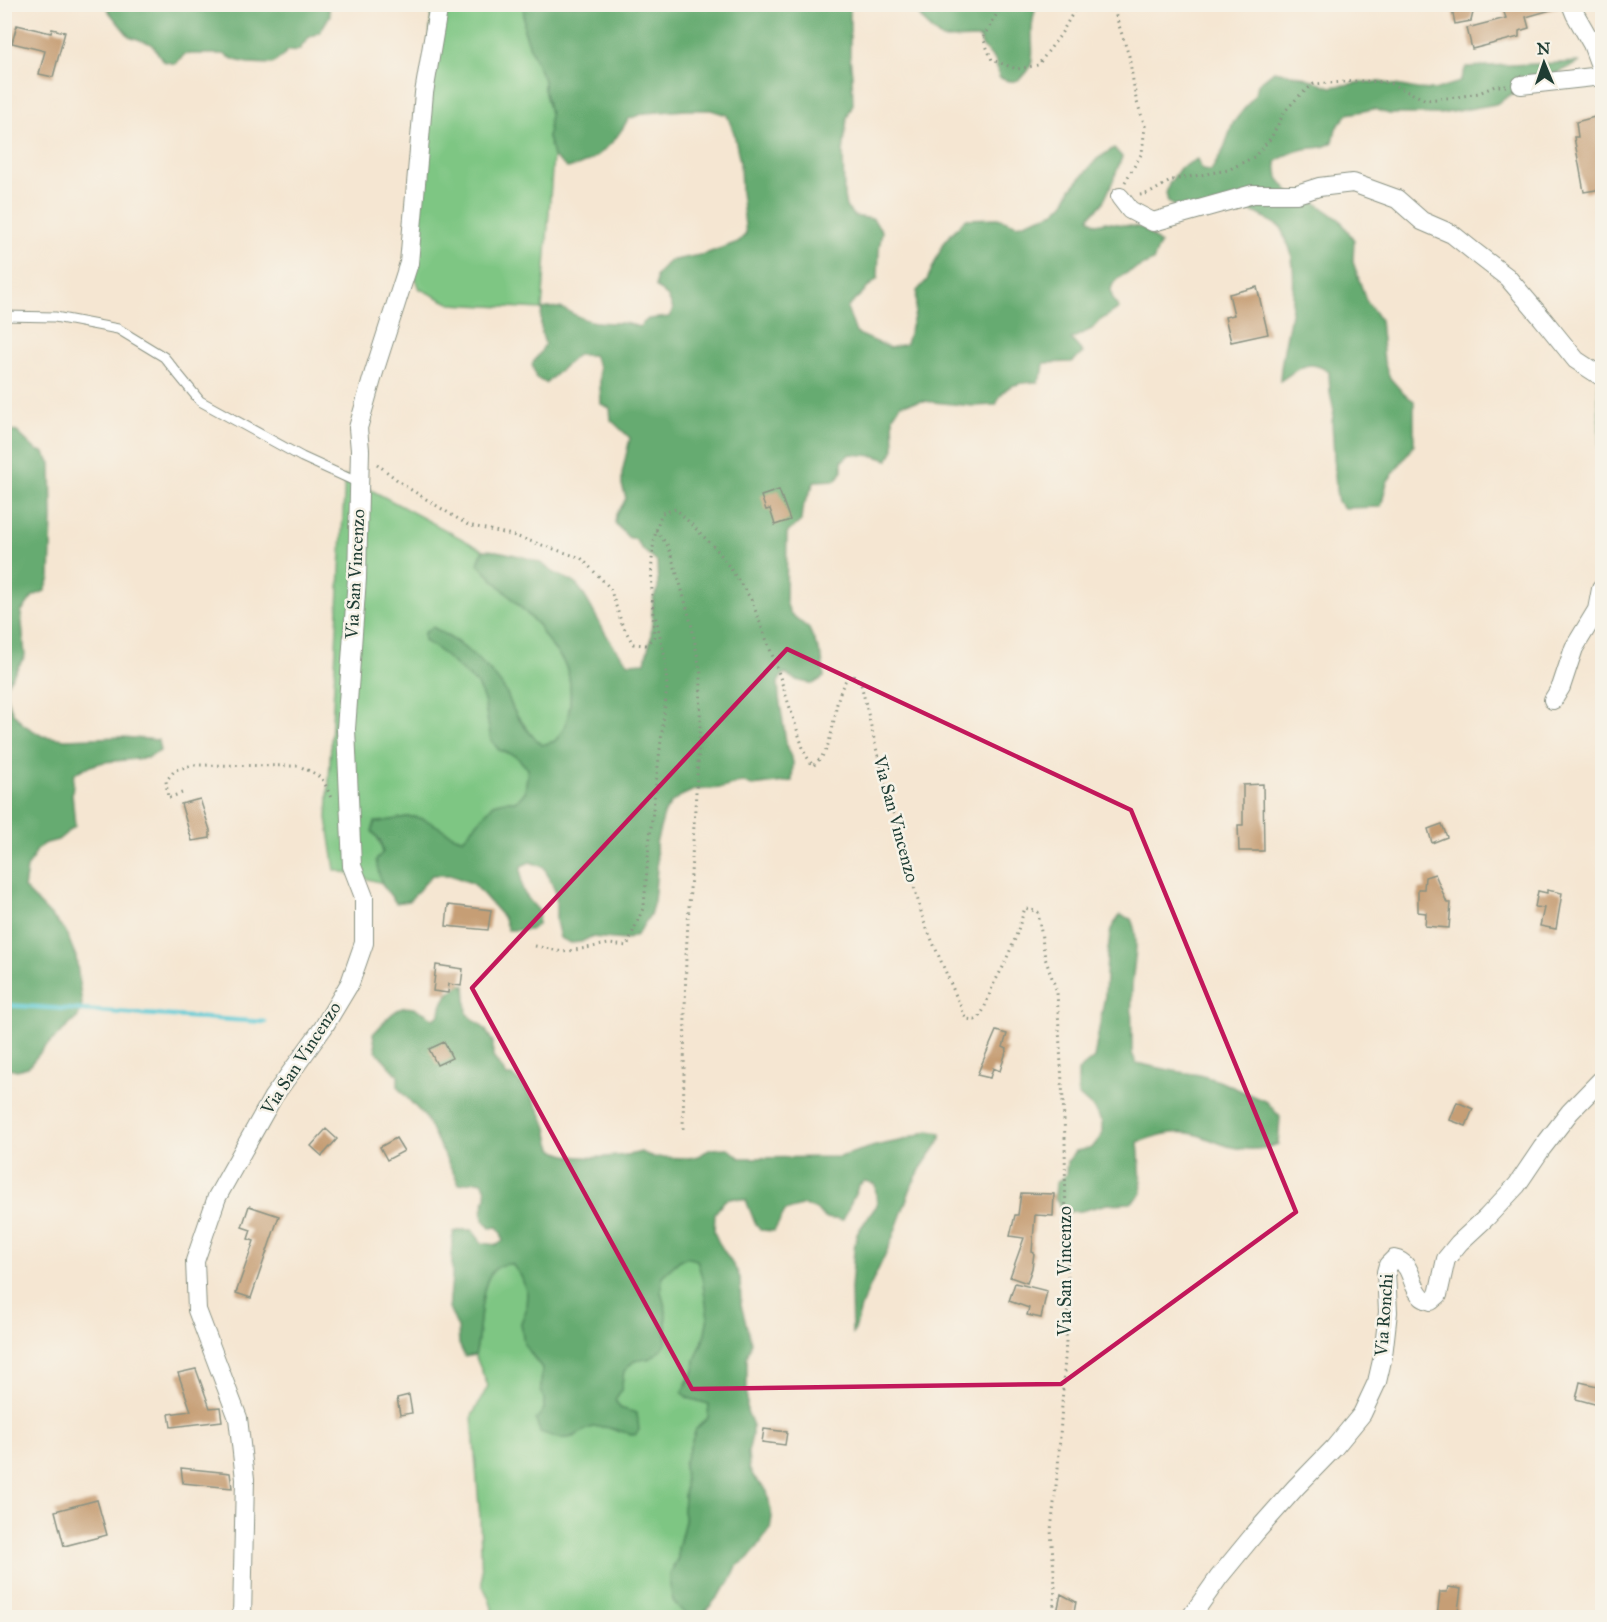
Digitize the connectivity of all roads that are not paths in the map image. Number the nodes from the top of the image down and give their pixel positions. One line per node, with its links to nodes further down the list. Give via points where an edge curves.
1 (439, 4): 9 (street, Via San Vincenzo, via 424,93 409,263 358,428)
2 (1571, 4): 3 (street)
3 (1602, 71)
4 (1602, 76): 5 (street)
5 (1521, 85)
6 (1120, 197): 8 (street, via 1130,210 1153,222 1253,194 1297,194 1353,183 1397,199 1422,221 1452,234 1506,277 1576,360)
7 (4, 316): 9 (lane, Via San Vincenzo, via 55,317 118,329 164,357 200,401 302,457)
8 (1602, 377)
9 (359, 483): 13 (street, Via San Vincenzo, via 357,578 346,729 352,866 364,897 364,943 350,983 273,1097 217,1197 195,1261 197,1310 238,1418 245,1479)
10 (1602, 589): 11 (street, via 1597,610 1574,648)
11 (1553, 700)
12 (1602, 1078): 14 (street, Via Ronchi, via 1570,1112 1517,1185 1446,1259 1438,1295 1431,1301 1422,1297 1402,1260 1394,1259 1388,1265 1383,1356 1377,1382 1362,1414 1256,1532)
13 (242, 1617)
14 (1190, 1617)

